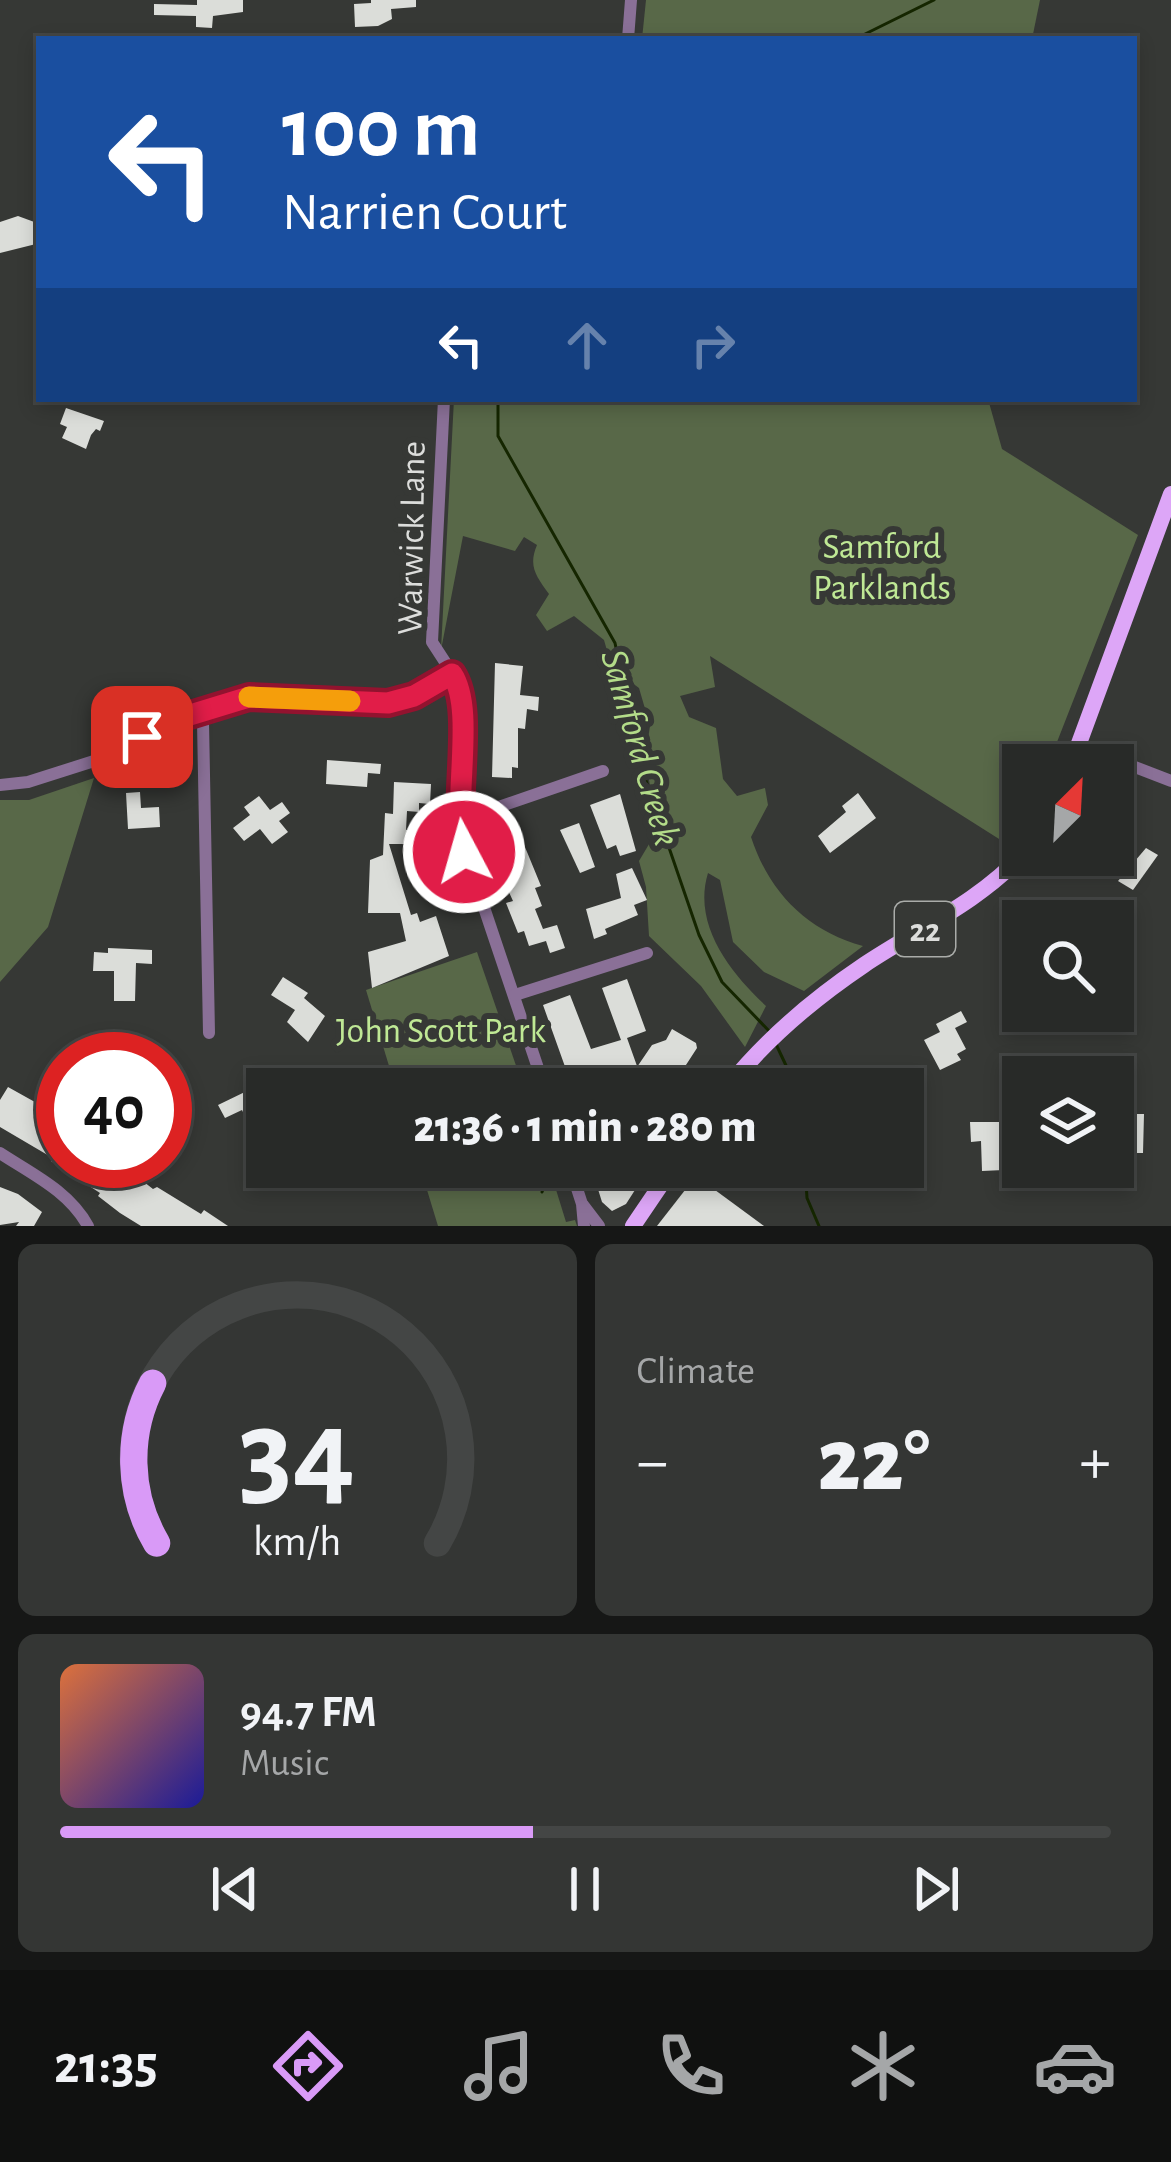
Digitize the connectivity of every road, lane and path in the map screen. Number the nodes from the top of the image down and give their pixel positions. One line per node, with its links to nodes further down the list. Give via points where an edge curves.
1 (631, 0): 2 (street)
2 (628, 36)
3 (444, 402): 5 (street, Warwick Lane, via 431,642)
4 (1171, 494): 7 (main road)
5 (452, 674): 6 (street, via 388,703 249,697); 12 (street, Warwick Lane, via 464,701)
6 (199, 712): 11 (street, via 94,761); 16 (street)
7 (1078, 744)
8 (1134, 767): 10 (street)
9 (603, 771): 12 (street)
10 (1171, 781)
11 (0, 785)
12 (458, 821): 15 (street, Warwick Lane)
13 (1003, 876): 18 (main road, 22, via 785,1024)
14 (647, 953): 15 (street)
15 (515, 995): 17 (street, Warwick Lane)
16 (209, 1033)
17 (538, 1068)
18 (745, 1068)
19 (0, 1153): 23 (street, via 64,1195)
20 (577, 1188): 22 (street)
21 (659, 1188): 26 (main road)
22 (582, 1204): 24 (street); 25 (street)
23 (88, 1226)
24 (584, 1226)
25 (599, 1226)
26 (633, 1226)

